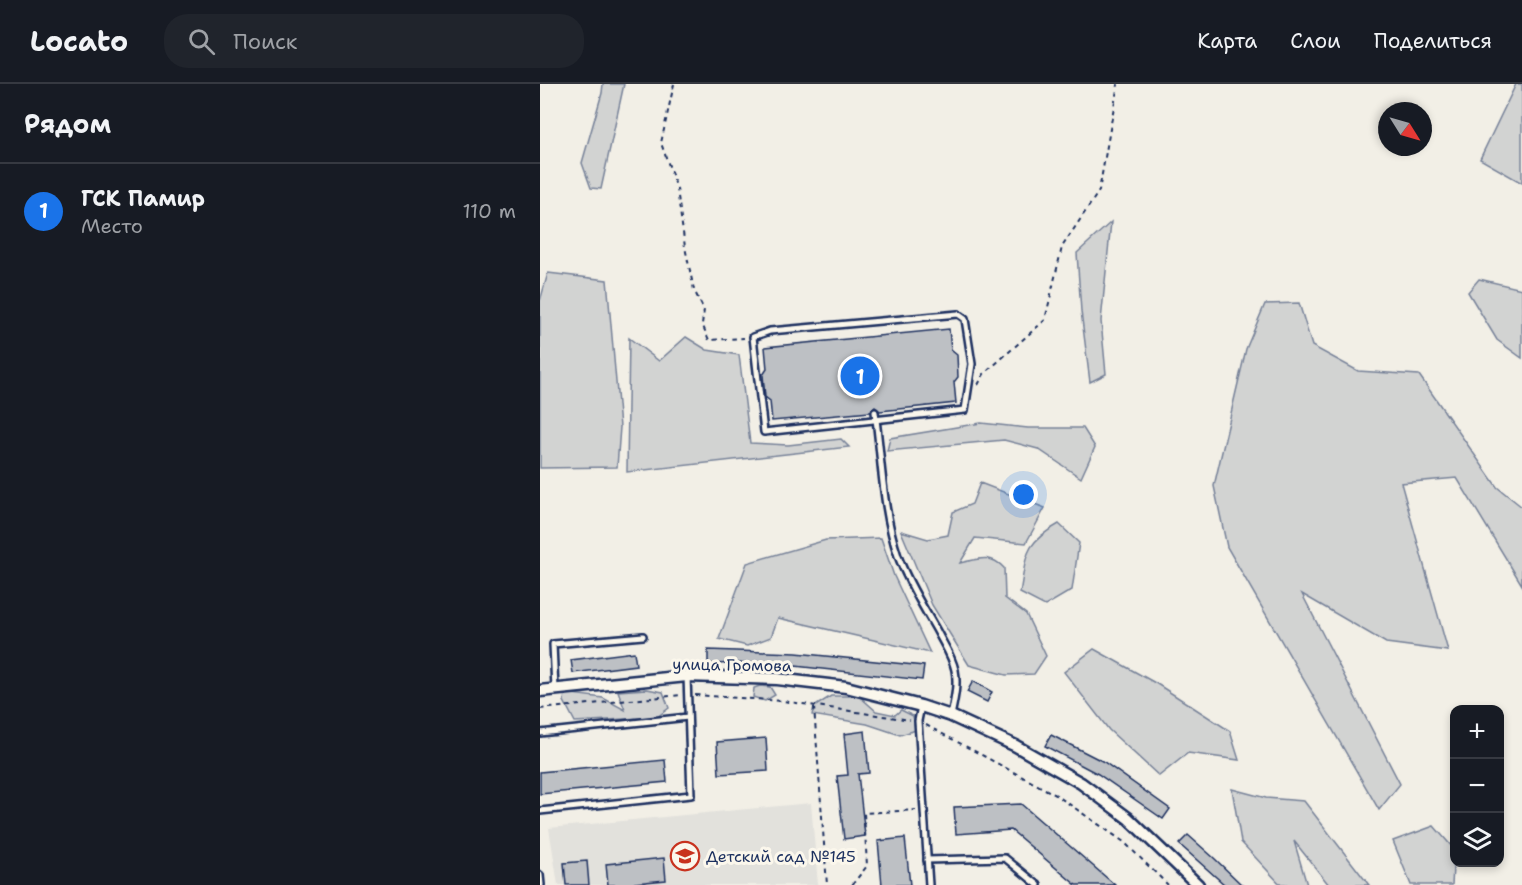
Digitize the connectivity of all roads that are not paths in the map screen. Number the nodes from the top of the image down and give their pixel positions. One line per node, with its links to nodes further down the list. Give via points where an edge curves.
1 (876, 412): 2 (lane)
2 (876, 420): 2 (lane, via 965,410 972,363 965,319 958,314 770,331 753,337 764,432); 8 (lane, via 886,507 898,556 951,657 956,684)
3 (643, 636): 5 (lane, via 553,644)
4 (687, 676): 5 (street, улица Громова); 7 (street, улица Громова, via 777,679 846,687); 9 (lane)
5 (555, 689): 6 (street, улица Громова)
6 (540, 691)
7 (921, 706): 8 (street, улица Громова); 12 (lane, via 918,721)
8 (951, 716): 17 (street, улица Громова, via 1016,746 1081,783 1128,818)
9 (688, 717): 10 (lane); 11 (lane, via 691,795)
10 (540, 733)
11 (540, 811)
12 (927, 860): 15 (lane); 16 (lane, via 1005,858)
13 (540, 875): 14 (lane)
14 (541, 885)
15 (929, 885)
16 (1038, 885)
17 (1198, 885)

